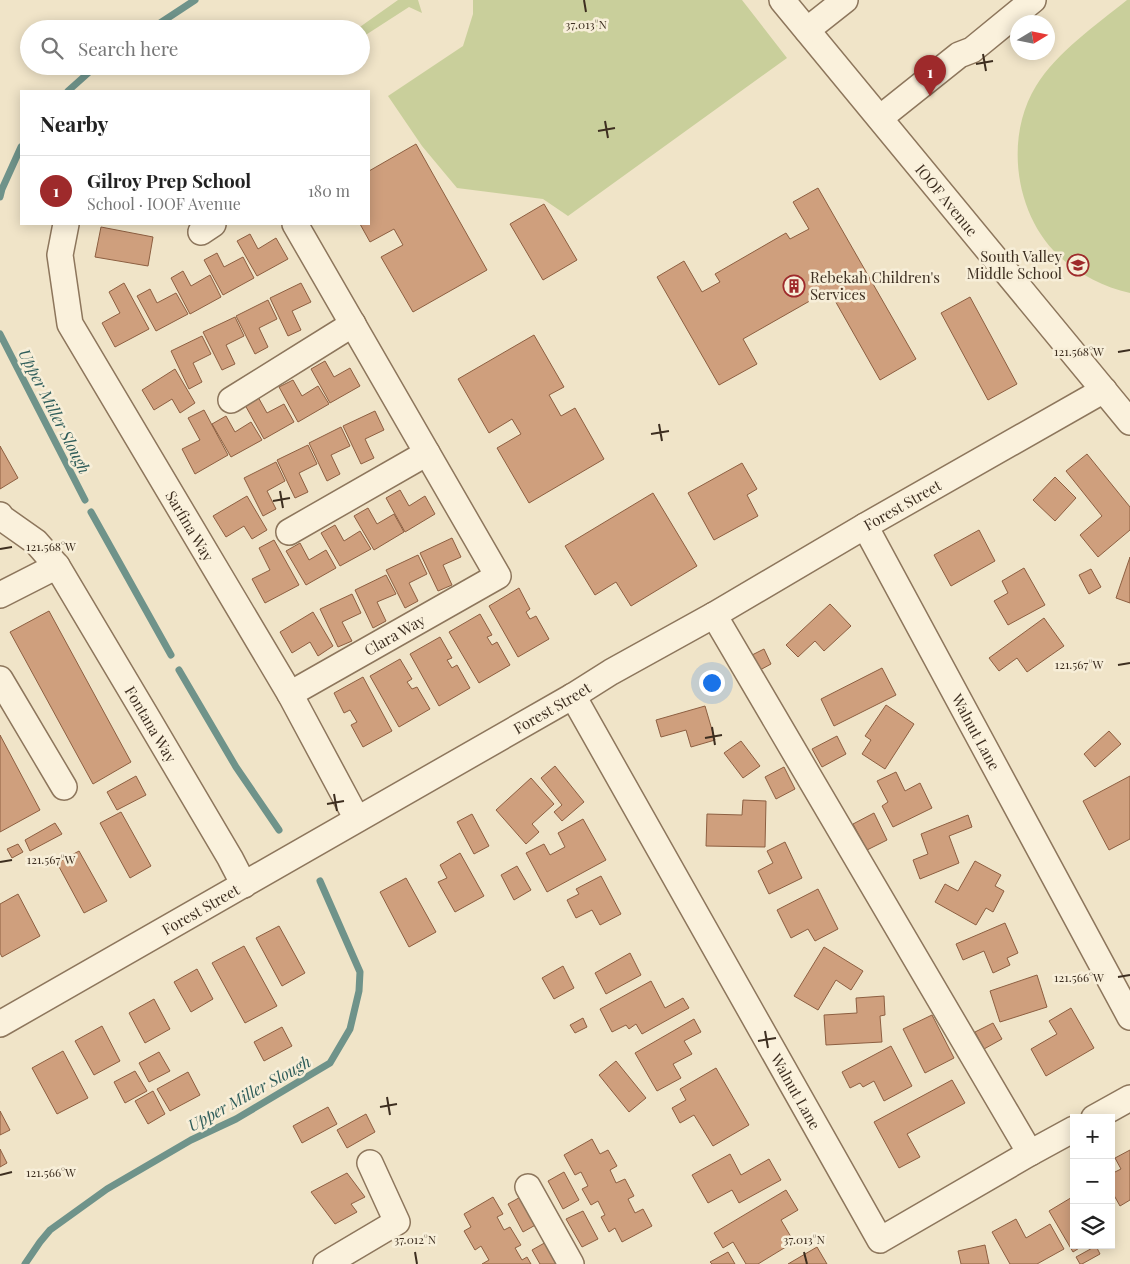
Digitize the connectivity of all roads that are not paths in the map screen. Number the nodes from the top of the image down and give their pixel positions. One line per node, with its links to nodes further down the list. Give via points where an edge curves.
1 (782, 0): 4 (street, IOOF Avenue)
2 (845, 0): 4 (street)
3 (1033, 0): 5 (street)
4 (807, 30): 5 (street, IOOF Avenue)
5 (880, 118): 9 (street, IOOF Avenue)
6 (66, 225): 20 (street, Sarfina Way, via 60,255 70,324)
7 (296, 225): 8 (street)
8 (353, 324): 10 (street); 12 (street)
9 (1104, 390): 11 (street, IOOF Avenue); 14 (street, Forest Street)
10 (231, 400)
11 (1130, 422)
12 (427, 453): 15 (street); 20 (street, Clara Way, via 498,576)
13 (1, 517): 16 (street, Fontana Way, via 36,542)
14 (865, 526): 18 (street, Forest Street); 25 (street, Walnut Lane)
15 (289, 532)
16 (57, 566): 17 (street); 24 (street, Fontana Way)
17 (0, 595)
18 (714, 614): 21 (street, Forest Street); 30 (street)
19 (0, 679): 22 (street)
20 (290, 694): 23 (street, Sarfina Way)
21 (573, 696): 23 (street, Forest Street); 30 (street, Walnut Lane, via 880,1240)
22 (64, 787)
23 (357, 819): 24 (street, Forest Street)
24 (244, 884): 26 (street, Forest Street)
25 (1130, 1017)
26 (0, 1024)
27 (1130, 1098): 28 (street)
28 (1101, 1114)
29 (1070, 1131): 30 (street, Walnut Lane)
30 (1030, 1153)
31 (370, 1163): 33 (street, via 397,1222)
32 (528, 1186): 34 (street)
33 (326, 1264)
34 (571, 1264)

